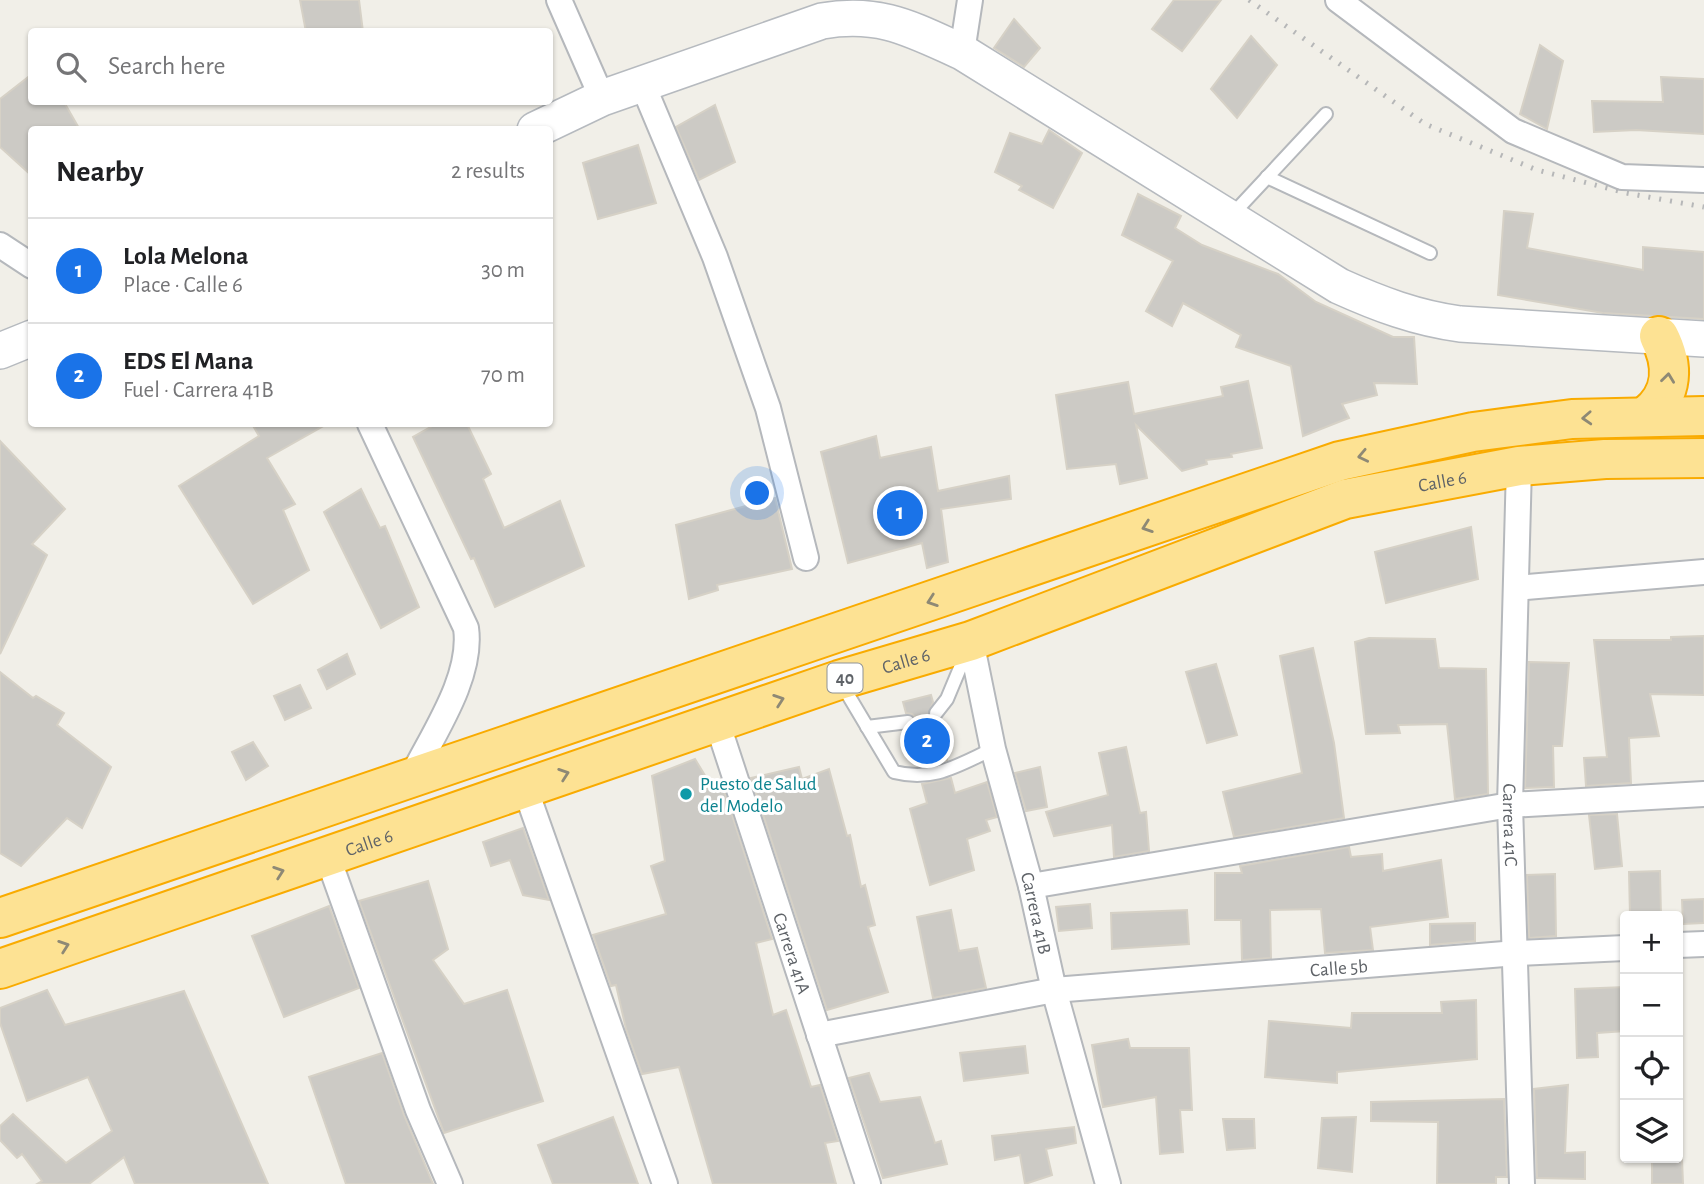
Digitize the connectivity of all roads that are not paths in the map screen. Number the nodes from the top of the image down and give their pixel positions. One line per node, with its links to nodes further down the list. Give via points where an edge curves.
1 (559, 0): 6 (street)
2 (970, 0): 4 (street)
3 (1338, 0): 10 (street, via 1513,131 1622,177)
4 (962, 52): 5 (main road, via 898,23 850,16 822,21); 11 (main road)
5 (642, 83): 6 (main road); 24 (street, via 715,257 768,408)
6 (603, 98): 8 (main road)
7 (1326, 114): 9 (lane)
8 (544, 126)
9 (1267, 177): 11 (lane); 13 (lane)
10 (1704, 180)
11 (1229, 218): 15 (main road, via 1339,286 1423,319)
12 (0, 245): 14 (street)
13 (1430, 253)
14 (28, 263)
15 (1659, 336): 16 (main road); 19 (highway, one-way to 15, via 1659,406 1671,371)
16 (1704, 338)
17 (28, 340): 18 (main road)
18 (0, 351)
19 (1647, 415): 20 (highway, Calle 6 / 40); 34 (highway, Calle 6 / 40, one-way to 34, via 1473,432 1340,461)
20 (1704, 416)
21 (371, 427): 34 (street, via 466,628 464,670)
22 (1704, 458): 23 (highway, Calle 6 / 40)
23 (1519, 466): 26 (street, Carrera 41C); 27 (highway, Calle 6 / 40, via 1345,499)
24 (806, 558)
25 (1704, 572): 26 (street)
26 (1516, 588): 37 (street, Carrera 41C)
27 (971, 641): 28 (highway, Calle 6 / 40); 29 (lane, via 947,699); 33 (street, Carrera 41B)
28 (839, 680): 30 (highway, Calle 6 / 40, one-way to 28); 32 (lane)
29 (936, 713)
30 (717, 722): 35 (highway, Calle 6 / 40, one-way to 30); 47 (street, Carrera 41A)
31 (908, 722): 32 (lane)
32 (867, 727): 33 (lane, via 894,772 916,778 944,772)
33 (993, 750): 39 (street, Carrera 41B)
34 (411, 778): 40 (highway, Calle 6 / 40)
35 (525, 788): 38 (highway, Calle 6 / 40); 49 (street)
36 (1704, 794): 37 (street)
37 (1510, 805): 39 (street); 44 (street, Carrera 41C)
38 (327, 855): 45 (highway, Calle 6 / 40, one-way to 38); 48 (street)
39 (1031, 886): 46 (street, Carrera 41B)
40 (0, 918)
41 (1704, 944): 42 (street)
42 (1683, 945)
43 (1620, 948): 44 (street, Calle 5b)
44 (1517, 953): 46 (street, Calle 5b); 52 (street, Carrera 41C)
45 (0, 969)
46 (1054, 990): 47 (street, Calle 5b); 51 (street, Carrera 41B)
47 (819, 1035): 50 (street, Carrera 41A)
48 (450, 1184)
49 (665, 1184)
50 (869, 1184)
51 (1108, 1184)
52 (1522, 1184)

